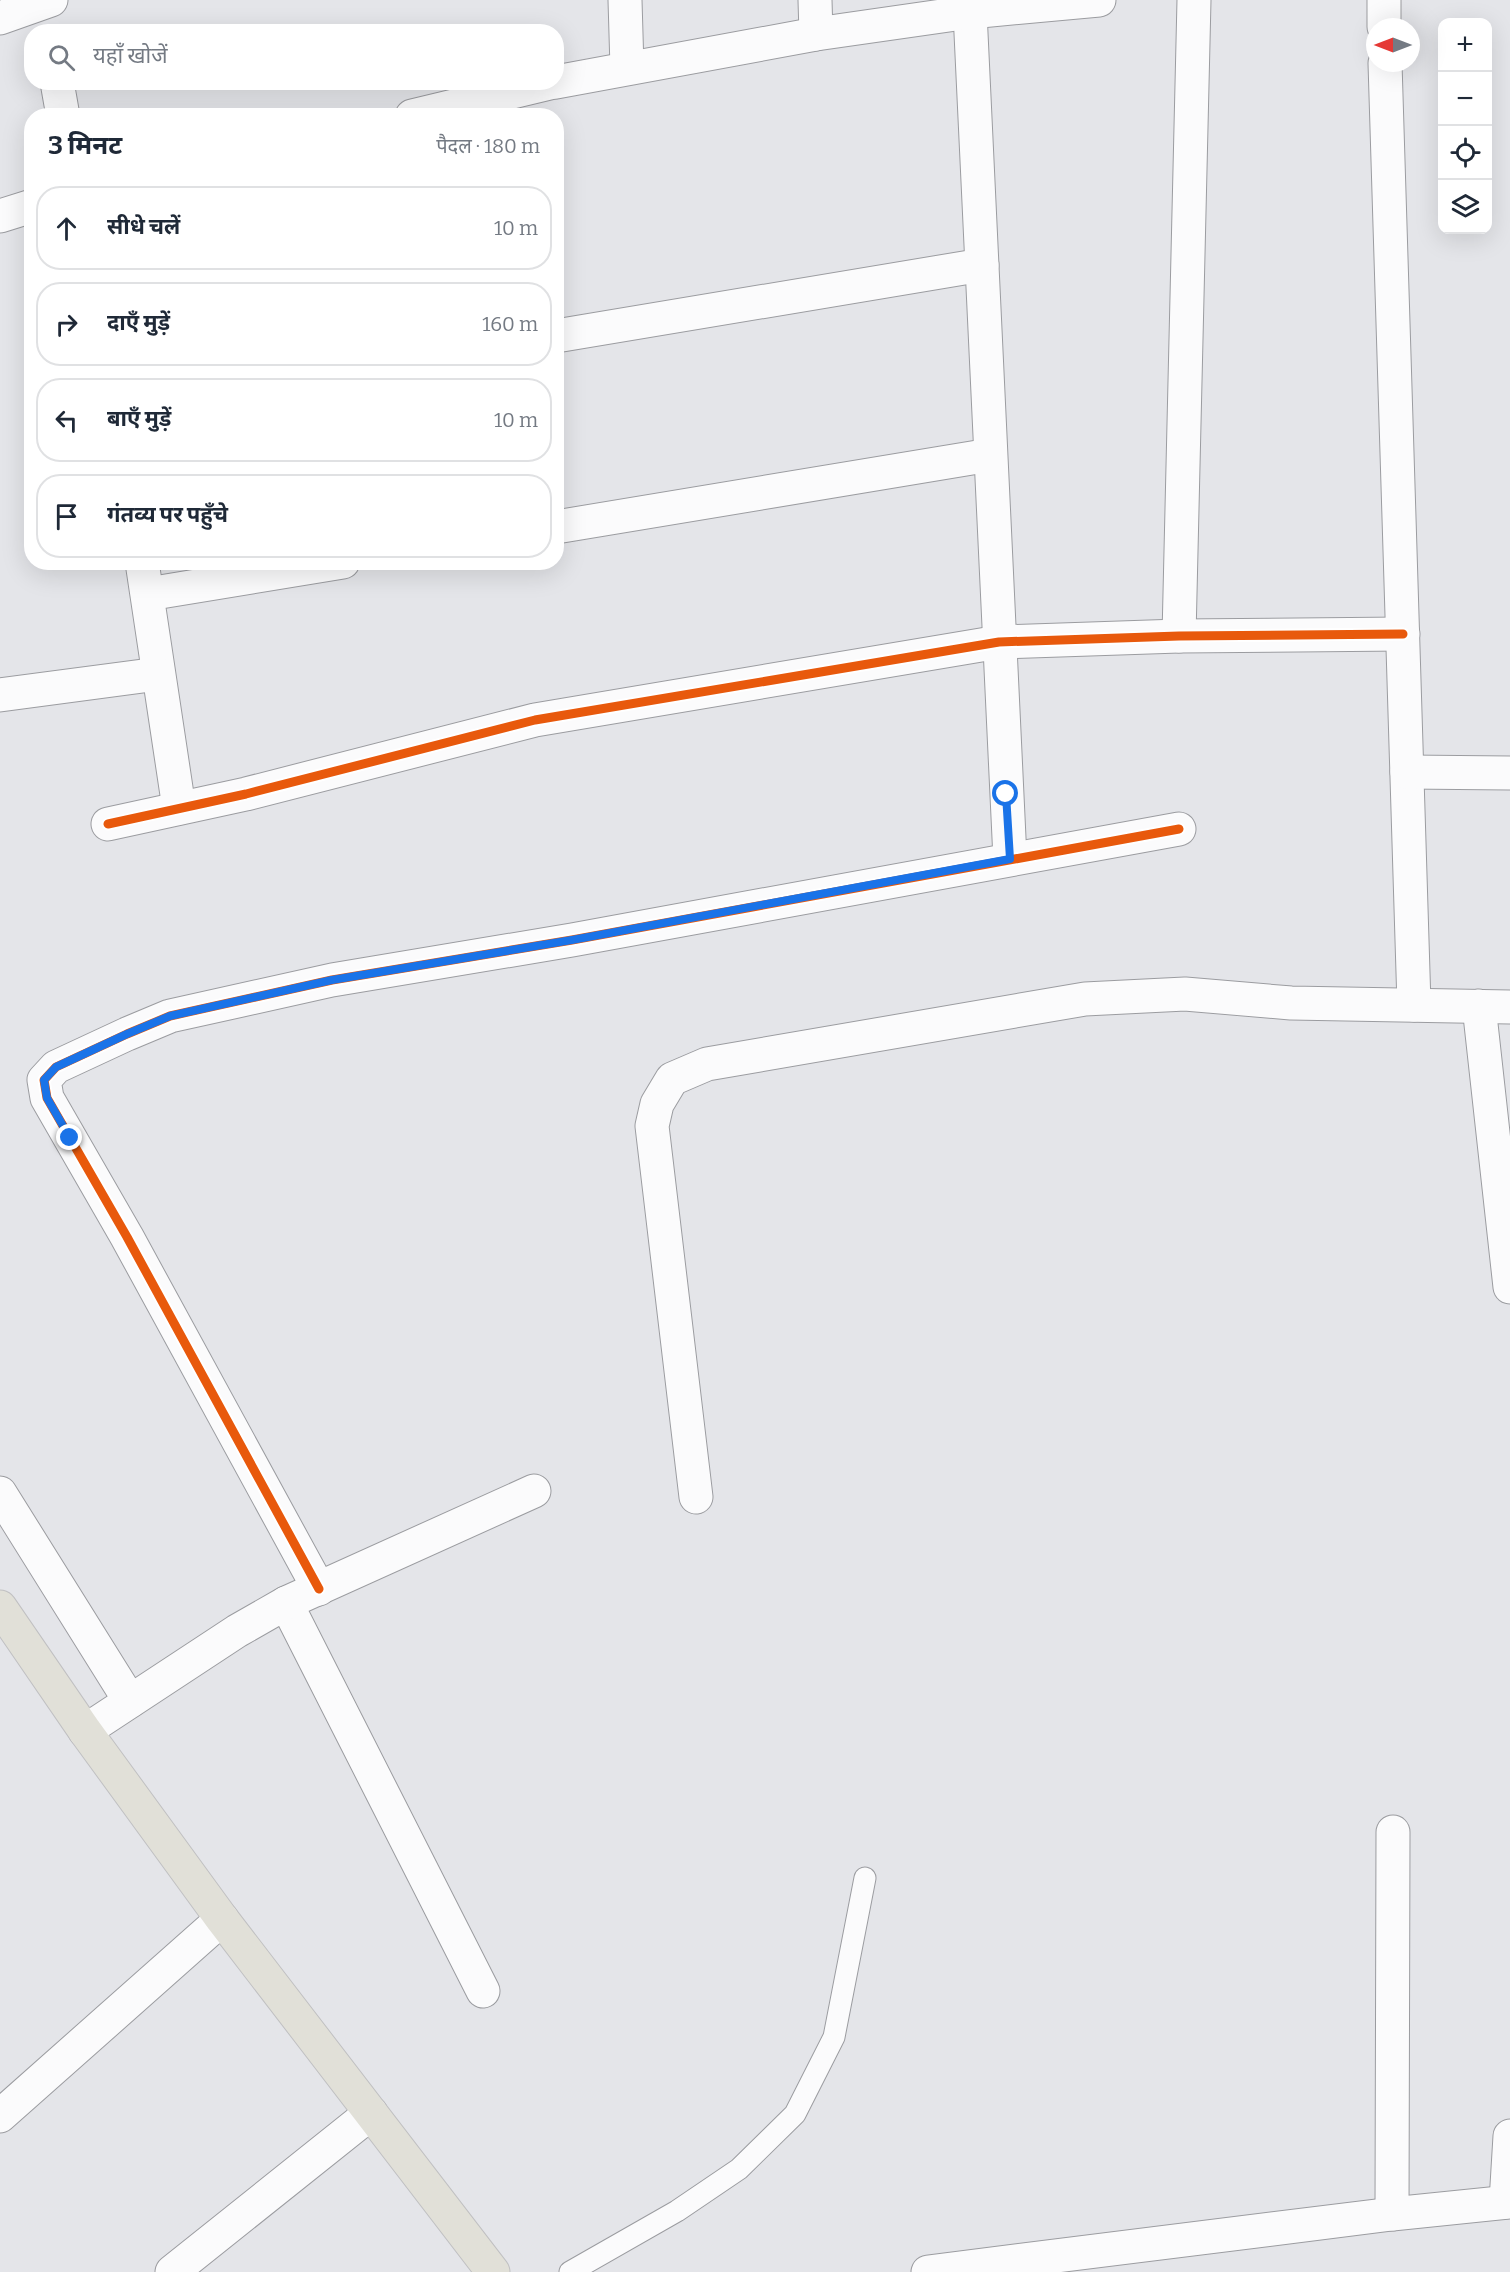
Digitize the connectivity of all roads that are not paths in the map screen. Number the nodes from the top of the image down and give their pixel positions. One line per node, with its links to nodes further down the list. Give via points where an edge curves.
1 (625, 0): 11 (street)
2 (815, 0): 10 (street)
3 (1099, 0): 7 (street)
4 (1194, 0): 28 (street)
5 (1384, 0): 9 (street)
6 (46, 11): 8 (street)
7 (970, 12): 10 (street); 20 (street)
8 (0, 18)
9 (1384, 18)
10 (816, 34): 11 (street)
11 (627, 68): 13 (street)
12 (1386, 72): 27 (street)
13 (564, 80)
14 (58, 90): 16 (street)
15 (521, 90): 17 (street)
16 (62, 108)
17 (446, 108)
18 (24, 208): 19 (street)
19 (0, 216)
20 (982, 264): 21 (street); 22 (street)
21 (564, 335)
22 (990, 455): 23 (street); 29 (street)
23 (564, 526)
24 (144, 570): 26 (street)
25 (294, 570): 26 (street)
26 (148, 594): 30 (street)
27 (1403, 634): 28 (street); 32 (street)
28 (1179, 636): 29 (street)
29 (999, 642): 34 (street, via 535,720); 37 (street)
30 (158, 674): 31 (street); 34 (street)
31 (0, 695)
32 (1407, 772): 33 (street); 38 (street)
33 (1510, 773)
34 (179, 808): 35 (street)
35 (108, 824)
36 (1179, 829): 37 (street)
37 (1010, 859): 44 (street, via 332,980 170,1016 56,1067 44,1080 47,1098)
38 (1414, 1005): 39 (street); 43 (street, via 1291,1003 1185,994 1085,999 707,1064 672,1079 657,1104 652,1126)
39 (1495, 1006): 40 (street)
40 (1510, 1287)
41 (534, 1491): 44 (street)
42 (0, 1494): 47 (street)
43 (696, 1497)
44 (319, 1589): 45 (street)
45 (286, 1603): 47 (street); 52 (street)
46 (0, 1607): 48 (main road)
47 (130, 1701): 48 (street)
48 (86, 1731): 51 (main road)
49 (1393, 1832): 57 (street)
50 (865, 1878): 60 (lane, via 834,2037 795,2114 740,2169 677,2211)
51 (222, 1919): 53 (main road); 54 (street)
52 (483, 1991)
53 (371, 2113): 58 (street); 59 (main road)
54 (0, 2116)
55 (1510, 2136): 56 (street)
56 (1508, 2202): 57 (street)
57 (1392, 2214): 61 (street)
58 (183, 2269)
59 (493, 2272)
60 (570, 2272)
61 (928, 2272)

